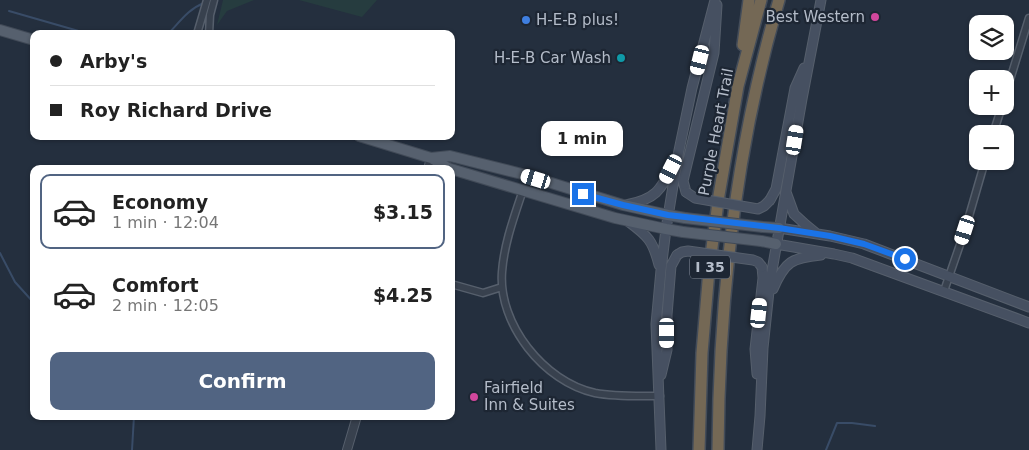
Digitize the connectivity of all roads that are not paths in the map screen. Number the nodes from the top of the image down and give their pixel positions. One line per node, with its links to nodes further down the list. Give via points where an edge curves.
1 (206, 0): 10 (street)
2 (214, 0): 11 (street)
3 (716, 0): 13 (main road, bridge, via 714,53 683,181 686,192 695,198 758,209 770,200 776,189 796,88); 17 (main road)
4 (749, 0): 15 (highway)
5 (761, 0): 15 (highway, Purple Heart Trail / I 35)
6 (779, 0): 46 (highway, Purple Heart Trail / I 35, via 751,115 732,232 720,364)
7 (821, 0): 13 (main road)
8 (1029, 18): 14 (street)
9 (0, 30): 12 (main road)
10 (198, 30)
11 (209, 30)
12 (30, 39)
13 (811, 48): 22 (main road)
14 (1013, 70)
15 (738, 86): 45 (highway, Purple Heart Trail / I 35, via 709,270)
16 (369, 140): 18 (main road)
17 (678, 155): 23 (main road, via 658,191 640,202); 24 (main road)
18 (430, 164): 23 (main road, via 450,156)
19 (455, 170): 21 (main road)
20 (982, 170): 32 (street)
21 (522, 190): 25 (main road); 34 (street, via 508,237)
22 (785, 191): 26 (main road); 28 (main road, via 794,214)
23 (623, 205): 24 (main road)
24 (668, 215): 26 (main road, bridge); 27 (main road)
25 (626, 220): 27 (main road); 31 (main road, via 652,242)
26 (779, 228): 28 (main road); 29 (main road)
27 (666, 229): 29 (main road, bridge); 31 (main road)
28 (818, 234): 32 (main road, via 864,244)
29 (776, 244): 30 (main road); 36 (main road)
30 (834, 254): 35 (main road); 36 (main road, via 801,257 791,262 779,275)
31 (661, 270): 39 (main road, via 656,324)
32 (950, 277): 35 (street); 37 (main road)
33 (455, 285): 34 (street, via 483,293)
34 (502, 287): 40 (street, via 508,313 519,336 529,350 558,376 595,393)
35 (944, 291): 38 (main road)
36 (768, 300): 41 (main road)
37 (1029, 307)
38 (1029, 322)
39 (659, 386): 40 (main road); 41 (main road, bridge, via 667,350 671,266 677,255 688,251 754,260 762,268 763,278 755,349)
40 (660, 396): 44 (main road)
41 (760, 416): 47 (main road)
42 (355, 420): 43 (street)
43 (347, 450)
44 (661, 450)
45 (699, 450)
46 (718, 450)
47 (757, 450)

